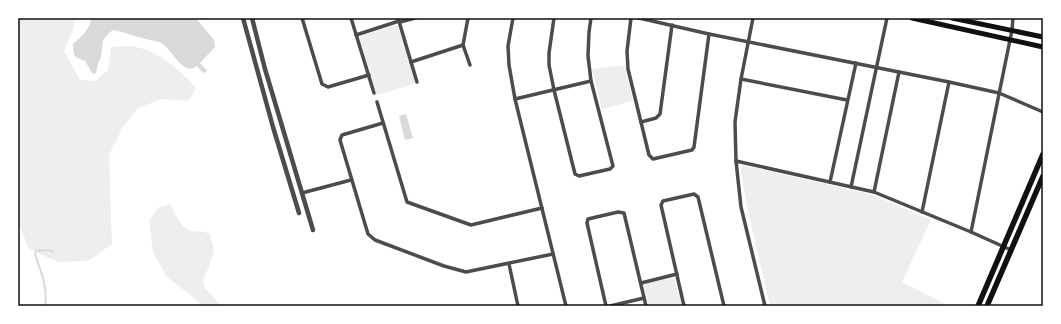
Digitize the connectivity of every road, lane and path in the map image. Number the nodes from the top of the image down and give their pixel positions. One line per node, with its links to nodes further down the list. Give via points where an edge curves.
1 (243, 18): 56 (street)
2 (252, 18): 53 (street)
3 (302, 18): 32 (street, via 322,84 328,87)
4 (350, 18): 21 (street)
5 (415, 18): 17 (street)
6 (468, 18): 25 (street)
7 (512, 18): 40 (street, via 508,46)
8 (554, 18): 37 (street, via 549,65)
9 (591, 18): 34 (street, via 588,56)
10 (631, 18): 44 (street, via 627,51 628,70)
11 (639, 18): 18 (street)
12 (753, 18): 24 (street)
13 (887, 18): 30 (street)
14 (912, 18): 23 (main road)
15 (952, 18): 19 (main road)
16 (1013, 18): 19 (street)
17 (399, 20): 21 (street); 27 (street)
18 (672, 25): 20 (street); 44 (street, via 660,114 656,118)
19 (1012, 30): 22 (main road); 23 (street)
20 (709, 34): 24 (street); 44 (street, via 692,150 653,159 649,155)
21 (356, 35): 32 (street)
22 (1043, 37)
23 (1010, 40): 26 (main road); 39 (street)
24 (749, 41): 28 (street); 33 (street)
25 (463, 45): 27 (street); 29 (street)
26 (1043, 47)
27 (411, 62): 35 (street)
28 (856, 63): 30 (street); 41 (street)
29 (470, 65)
30 (877, 67): 31 (street); 51 (street)
31 (899, 72): 36 (street); 52 (street)
32 (368, 74): 38 (street)
33 (741, 79): 41 (street); 47 (street, via 735,122)
34 (591, 81): 37 (street); 37 (street, via 613,166 610,169 579,176 575,174)
35 (417, 82)
36 (949, 82): 39 (street); 55 (street)
37 (554, 90): 40 (street)
38 (374, 93)
39 (999, 93): 43 (street); 58 (street)
40 (515, 99): 54 (street)
41 (848, 100): 50 (street)
42 (377, 102): 45 (street)
43 (1043, 112)
44 (641, 122)
45 (382, 123): 49 (street, via 342,135 340,140); 54 (street, via 407,202 471,225)
46 (1043, 154): 59 (main road)
47 (736, 161): 50 (street); 73 (street, via 742,207)
48 (1043, 176): 60 (main road)
49 (352, 180): 53 (street); 62 (street, via 368,234 375,240 466,272)
50 (830, 182): 51 (street)
51 (851, 187): 52 (street)
52 (874, 192): 55 (street)
53 (302, 193): 57 (street)
54 (542, 208): 61 (street)
55 (922, 212): 58 (street)
56 (299, 213)
57 (313, 230)
58 (971, 232): 59 (street)
59 (1003, 247): 60 (street); 74 (main road)
60 (1011, 250): 75 (main road)
61 (553, 254): 62 (street); 67 (street)
62 (509, 264): 66 (street)
63 (677, 274): 64 (street); 71 (street); 72 (street, via 661,205 663,201 694,194 698,197)
64 (641, 283): 65 (street); 68 (street, via 624,213 588,219)
65 (644, 298): 69 (street); 70 (street)
66 (518, 306)
67 (566, 306)
68 (606, 306)
69 (610, 306)
70 (646, 306)
71 (684, 306)
72 (724, 306)
73 (765, 306)
74 (978, 306)
75 (987, 306)

